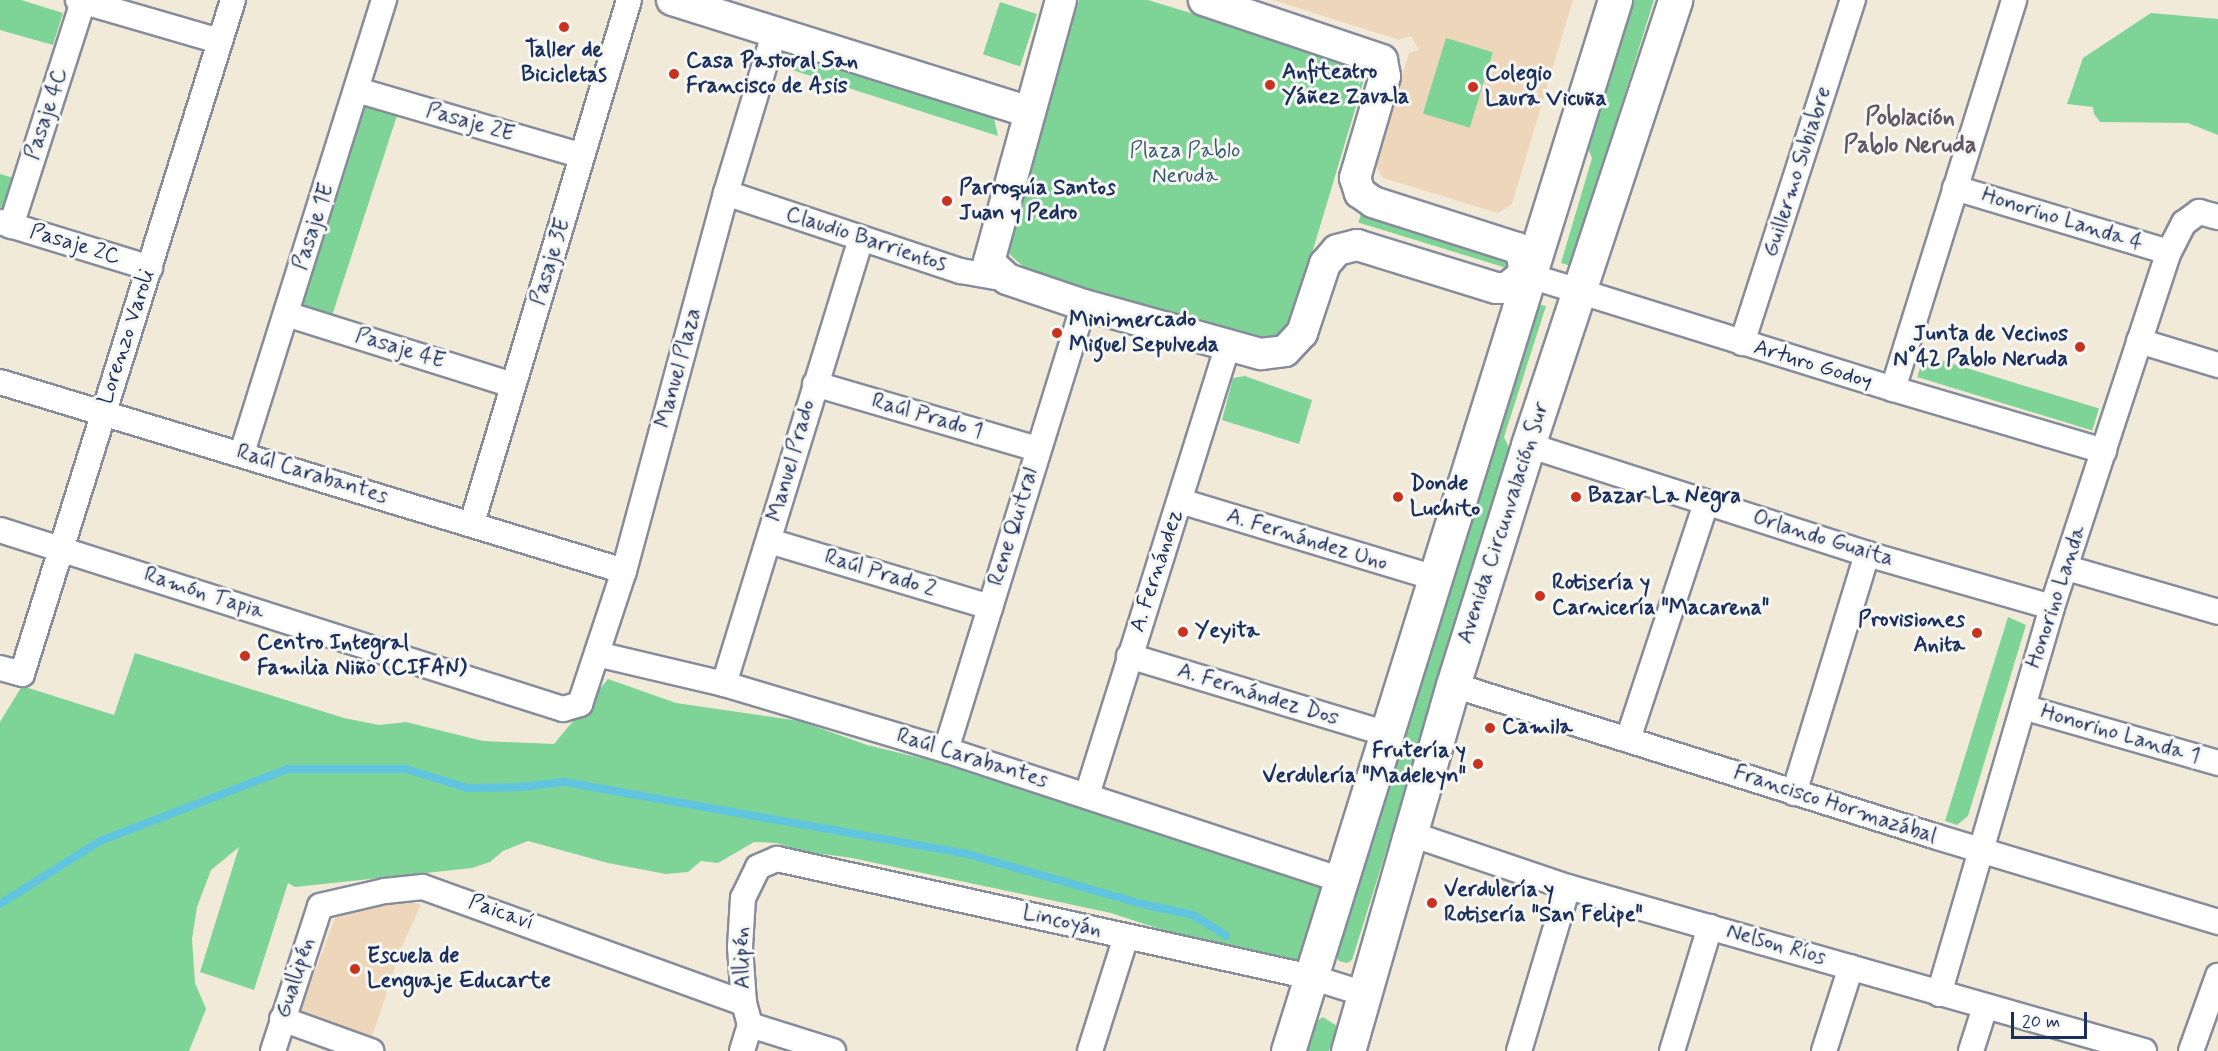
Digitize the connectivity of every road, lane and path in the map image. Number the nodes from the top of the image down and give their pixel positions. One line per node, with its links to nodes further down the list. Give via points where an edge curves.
1 (233, 0): 13 (street, Lorenzo Varoli)
2 (384, 0): 14 (street, Pasaje 1E)
3 (629, 0): 16 (street, Pasaje 3E)
4 (672, 0): 12 (street)
5 (1061, 0): 15 (street)
6 (1615, 0): 25 (main road)
7 (1675, 0): 26 (main road, Avenida Circunvalación Sur)
8 (1853, 0): 30 (street, Guillermo Subiabre)
9 (2014, 0): 17 (street)
10 (81, 1): 13 (street); 20 (street, Pasaje 4C)
11 (1210, 1): 25 (street, via 1382,60 1385,76 1354,178 1360,193 1373,202 1517,248)
12 (775, 31): 15 (street); 18 (street, Manuel Plaza)
13 (219, 41): 23 (street, Lorenzo Varoli)
14 (357, 90): 16 (street, Pasaje 2E); 28 (street, Pasaje 1E)
15 (1030, 112): 24 (street)
16 (582, 156): 35 (street, Pasaje 3E)
17 (1955, 188): 22 (street, Honorino Landa 4); 36 (street)
18 (726, 193): 21 (street, Claudio Barrientos); 50 (street, Manuel Plaza)
19 (2208, 214): 22 (street, Honorino Landa, via 2184,223)
20 (5, 224): 23 (street, Pasaje 2C)
21 (861, 239): 24 (street, Claudio Barrientos, via 961,271); 34 (street, Manuel Prado)
22 (2169, 252): 29 (street, Honorino Landa)
23 (150, 268): 37 (street, Lorenzo Varoli)
24 (998, 271): 27 (street)
25 (1527, 274): 26 (street, Arturo Godoy); 31 (street, via 1507,288 1496,288 1358,245 1347,247 1337,250 1325,264 1302,333 1285,351 1261,354); 51 (main road)
26 (1580, 291): 30 (street, Arturo Godoy); 38 (main road, Avenida Circunvalación Sur)
27 (1083, 305): 31 (street); 39 (street, Rene Quitral)
28 (286, 314): 35 (street, Pasaje 4E); 41 (street, Pasaje 1E)
29 (2139, 341): 32 (street); 40 (street, Honorino Landa)
30 (1742, 343): 36 (street, Arturo Godoy)
31 (1227, 347): 42 (street, A. Fernández)
32 (2218, 365)
33 (0, 382): 37 (street, Raúl Carabantes)
34 (815, 384): 39 (street, Raúl Prado 1); 46 (street, Manuel Prado)
35 (513, 385): 44 (street, Pasaje 3E)
36 (1893, 389): 40 (street, Arturo Godoy)
37 (102, 414): 41 (street, Raúl Carabantes); 47 (street, Lorenzo Varoli)
38 (1528, 445): 43 (street, Orlando Guaita); 59 (main road, Avenida Circunvalación Sur)
39 (1038, 449): 52 (street, Rene Quitral)
40 (2104, 451): 49 (street, Honorino Landa)
41 (242, 453): 44 (street, Raúl Carabantes)
42 (1179, 501): 51 (street, A. Fernández Uno); 56 (street, A. Fernández)
43 (1706, 502): 48 (street, Orlando Guaita); 63 (street)
44 (472, 524): 50 (street, Raúl Carabantes)
45 (0, 530): 47 (street, Ramón Tapia)
46 (769, 541): 52 (street, Raúl Prado 2); 58 (street, Manuel Prado)
47 (62, 549): 57 (street, Lorenzo Varoli); 60 (street, Ramón Tapia, via 563,708)
48 (1867, 554): 53 (street, Orlando Guaita); 66 (street)
49 (2067, 568): 53 (street, Honorino Landa); 54 (street)
50 (624, 571): 55 (street, Manuel Plaza)
51 (1435, 578): 62 (main road)
52 (990, 607): 64 (street, Rene Quitral)
53 (2052, 607): 61 (street, Honorino Landa)
54 (2218, 612)
55 (597, 654): 58 (street, Raúl Carabantes); 60 (street, Manuel Plaza)
56 (1129, 656): 62 (street, A. Fernández Dos); 67 (street, A. Fernández)
57 (11, 671)
58 (724, 684): 64 (street, Raúl Carabantes)
59 (1453, 685): 63 (street, Francisco Hormazábal); 68 (main road, Avenida Circunvalación Sur)
60 (580, 704)
61 (2023, 706): 65 (street, Honorino Landa 1); 69 (street, Honorino Landa)
62 (1387, 734): 71 (main road)
63 (1628, 738): 66 (street, Francisco Hormazábal)
64 (946, 750): 67 (street, Raúl Carabantes)
65 (2218, 763)
66 (1794, 793): 69 (street, Francisco Hormazábal)
67 (1087, 795): 71 (street, Raúl Carabantes)
68 (1411, 834): 72 (street, Nelson Ríos); 80 (main road, Avenida Circunvalación Sur)
69 (1980, 849): 74 (street, Francisco Hormazábal); 81 (street, Honorino Landa)
70 (758, 867): 76 (street, Lincoyán, via 777,859); 83 (street, Allipén, via 743,898 740,947)
71 (1342, 880): 79 (main road)
72 (1568, 887): 75 (street, Nelson Ríos); 92 (street)
73 (320, 906): 83 (street, Paicaví, via 423,887); 84 (street, Guallipén)
74 (2218, 922)
75 (1710, 927): 77 (street, Nelson Ríos); 93 (street)
76 (1126, 937): 79 (street, Lincoyán); 89 (street)
77 (1851, 967): 81 (street, Nelson Ríos); 94 (street)
78 (2218, 976): 97 (street)
79 (1311, 977): 80 (street, Lincoyán); 90 (main road)
80 (1365, 994): 91 (main road, Avenida Circunvalación Sur)
81 (1939, 994): 82 (street, Nelson Ríos)
82 (1984, 1007): 95 (street); 96 (street, Nelson Ríos)
83 (747, 1014): 87 (street, Allipén); 88 (street, Paicaví)
84 (282, 1019): 85 (street, Guallipén); 86 (street)
85 (273, 1051)
86 (370, 1051)
87 (742, 1051)
88 (833, 1051)
89 (1090, 1051)
90 (1288, 1051)
91 (1348, 1051)
92 (1519, 1051)
93 (1672, 1051)
94 (1824, 1051)
95 (1971, 1051)
96 (2144, 1051)
97 (2191, 1051)

